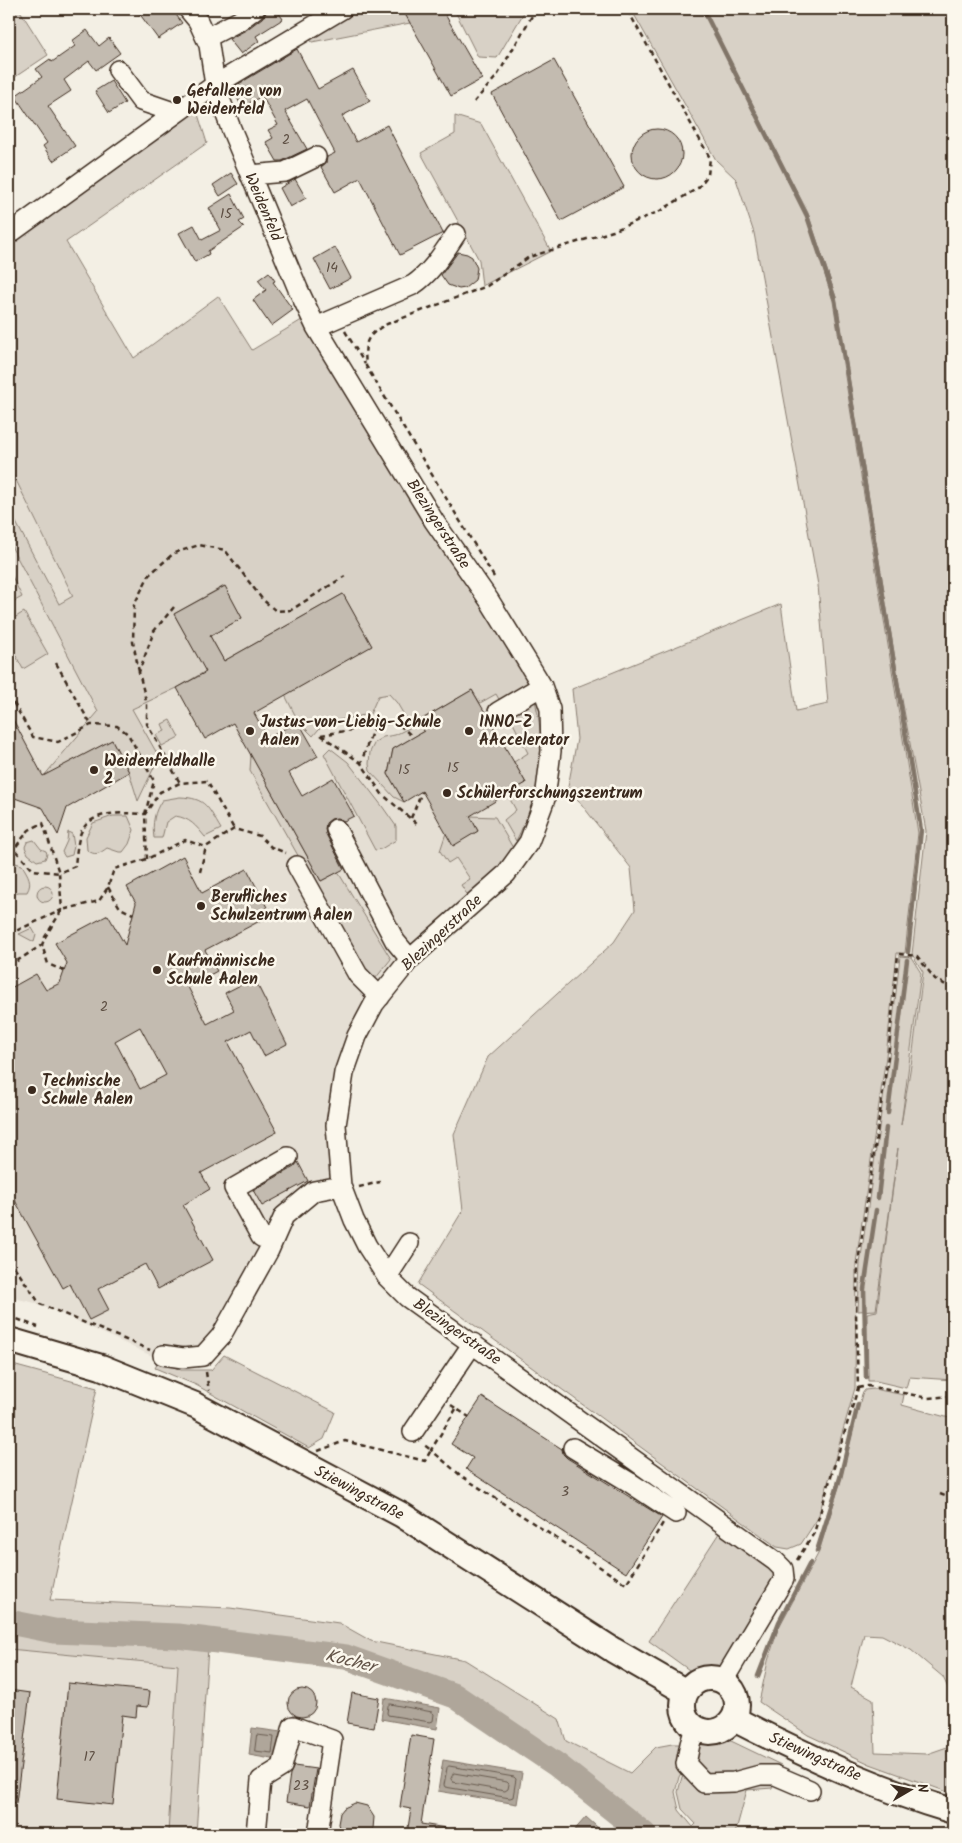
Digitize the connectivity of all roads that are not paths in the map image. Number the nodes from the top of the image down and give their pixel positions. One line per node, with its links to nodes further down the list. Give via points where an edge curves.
1 (188, 9): 4 (street, Weidenfeld)
2 (255, 9): 4 (street)
3 (342, 9): 6 (street)
4 (206, 38): 6 (street, Weidenfeld)
5 (118, 70): 7 (street, via 141,101)
6 (215, 84): 7 (street); 9 (street, Weidenfeld)
7 (176, 113): 10 (street)
8 (316, 156): 9 (street, via 285,172)
9 (250, 175): 12 (street, Weidenfeld)
10 (9, 234)
11 (456, 234): 12 (street, via 439,260 413,285)
12 (316, 327): 13 (street, Blezingerstraße, via 434,521 489,600)
13 (542, 686): 14 (street); 17 (street, Blezingerstraße, via 550,709 551,751 545,799 529,842 506,874)
14 (498, 712)
15 (336, 829): 17 (street, via 395,941)
16 (297, 866): 18 (street, via 358,975)
17 (410, 959): 18 (street, Blezingerstraße)
18 (380, 997): 20 (street, Blezingerstraße, via 357,1036 344,1073 336,1125)
19 (288, 1157): 21 (street, via 234,1188 261,1237)
20 (342, 1188): 21 (street, via 314,1191 284,1216); 23 (street, Blezingerstraße, via 367,1246)
21 (272, 1241): 26 (street, via 220,1336 203,1356)
22 (408, 1243): 23 (street)
23 (387, 1277): 25 (street, Blezingerstraße, via 407,1297)
24 (12, 1329): 33 (main road, Stiewingstraße, via 195,1405 402,1515 613,1650)
25 (473, 1343): 27 (street); 29 (street, Blezingerstraße)
26 (163, 1355)
27 (412, 1432)
28 (573, 1448): 30 (street)
29 (640, 1464): 30 (street); 32 (street, Blezingerstraße, via 784,1569 784,1579)
30 (630, 1482): 31 (street)
31 (674, 1512)
32 (723, 1680): 33 (main road, via 711,1678 695,1682); 34 (main road, via 737,1698)
33 (679, 1699): 35 (main road)
34 (734, 1719): 35 (main road, via 724,1729 715,1732); 37 (main road, Stiewingstraße, via 796,1751)
35 (694, 1732): 36 (street, via 686,1764 704,1783 775,1775)
36 (810, 1790)
37 (953, 1811)
38 (256, 1834): 39 (street, via 262,1780 282,1767 292,1726 332,1740)
39 (318, 1834)

